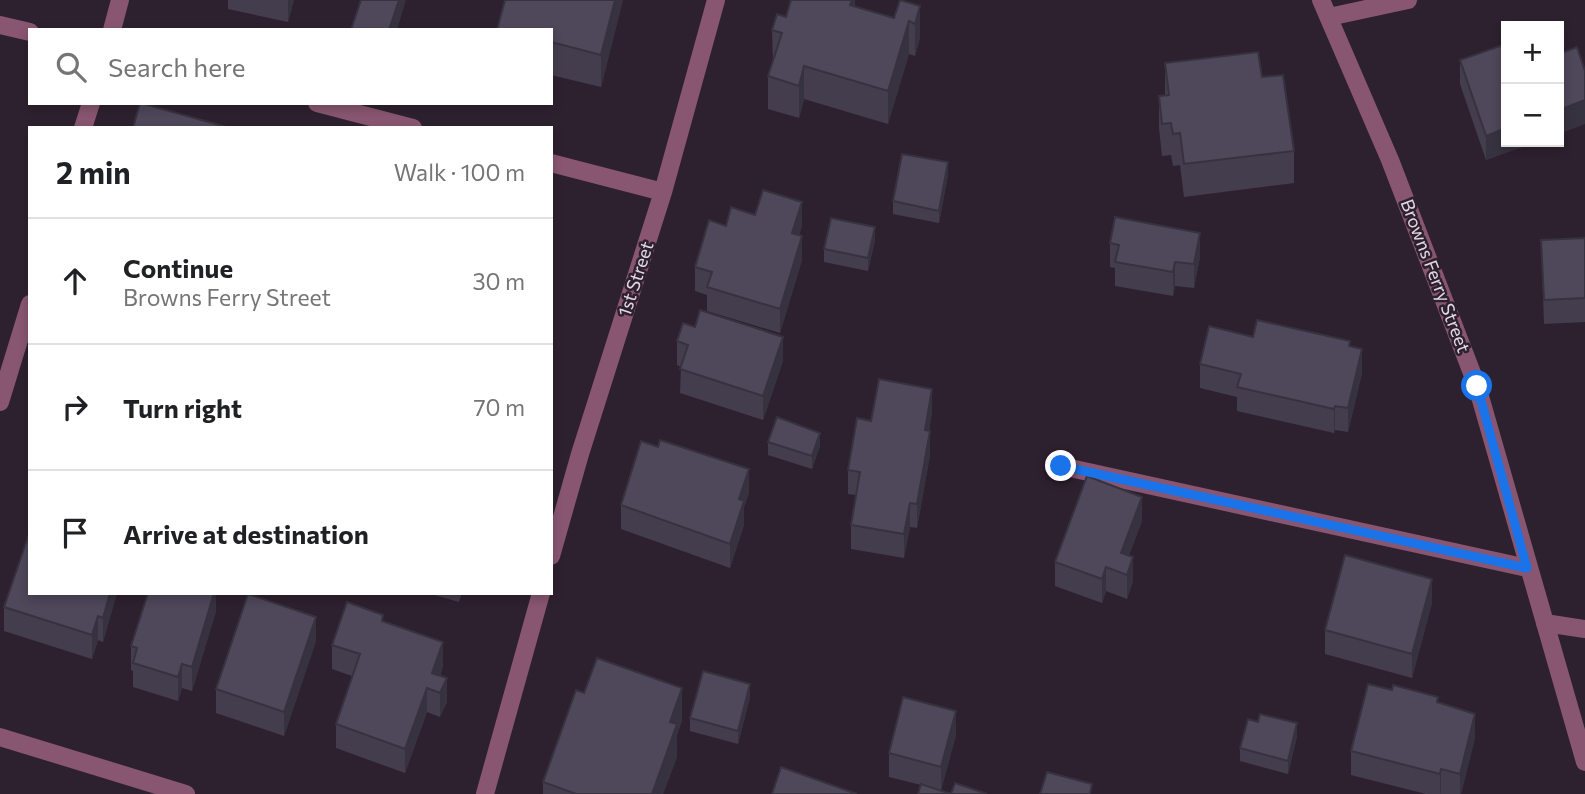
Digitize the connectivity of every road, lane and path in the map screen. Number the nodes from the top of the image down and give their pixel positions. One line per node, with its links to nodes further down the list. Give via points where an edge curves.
1 (120, 0): 7 (street)
2 (716, 0): 14 (street, 1st Street)
3 (1321, 0): 5 (street, Browns Ferry Street)
4 (1408, 0): 5 (street)
5 (1329, 17): 19 (street, Browns Ferry Street, via 1477,386)
6 (0, 25): 8 (street)
7 (113, 28)
8 (28, 32)
9 (90, 105): 11 (street)
10 (325, 105): 12 (street)
11 (84, 126)
12 (405, 126)
13 (553, 164): 14 (street)
14 (663, 192): 18 (street, 1st Street)
15 (28, 311): 16 (street)
16 (0, 402)
17 (1061, 466): 19 (street)
18 (553, 549)
19 (1527, 568): 21 (street, Browns Ferry Street)
20 (540, 595): 26 (street)
21 (1545, 623): 22 (street); 24 (street, Browns Ferry Street)
22 (1585, 629)
23 (0, 737): 25 (street)
24 (1585, 762)
25 (186, 794)
26 (485, 794)

